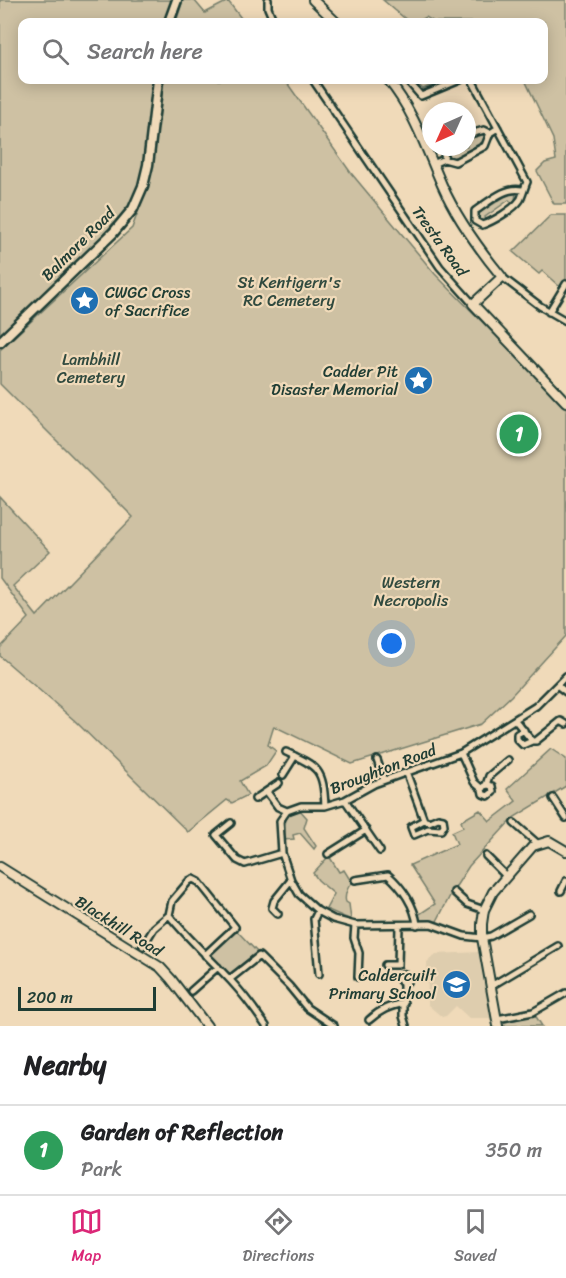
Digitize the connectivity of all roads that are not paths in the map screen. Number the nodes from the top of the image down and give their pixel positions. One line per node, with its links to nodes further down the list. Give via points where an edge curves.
1 (177, 0): 4 (main road)
2 (268, 0): 5 (street)
3 (313, 0): 6 (street)
4 (170, 18)
5 (272, 18)
6 (332, 18)
7 (158, 84): 29 (main road, Balmore Road, via 148,165 133,209)
8 (316, 84): 26 (street, Tresta Road, via 440,267)
9 (392, 84): 14 (street)
10 (402, 84): 14 (street)
11 (410, 84): 12 (street, via 421,96)
12 (450, 84)
13 (474, 84): 15 (street)
14 (396, 89): 20 (street)
15 (498, 129): 17 (street); 21 (street, via 527,182)
16 (476, 132): 17 (street)
17 (490, 133): 19 (street, via 485,146 455,162)
18 (444, 156): 19 (street)
19 (444, 159): 20 (street)
20 (433, 164): 23 (street)
21 (522, 190): 22 (street, via 507,190 475,211); 22 (street, via 518,203 491,223 482,225)
22 (475, 221): 23 (street)
23 (465, 228): 24 (street)
24 (502, 277): 26 (street); 27 (street)
25 (566, 284): 27 (street)
26 (473, 304): 30 (street, Tresta Road)
27 (549, 312): 28 (street)
28 (566, 321)
29 (0, 342)
30 (566, 402)
31 (566, 676): 32 (street, Broughton Road)
32 (558, 686): 33 (street); 34 (street, Broughton Road)
33 (566, 692)
34 (515, 720): 36 (street); 39 (street, Broughton Road)
35 (566, 724): 37 (street, via 561,721)
36 (524, 730): 37 (street); 37 (street, via 517,734 517,739 523,745)
37 (532, 741)
38 (286, 752): 40 (street)
39 (460, 753): 42 (street, via 474,782 484,787 489,776); 43 (street, Broughton Road)
40 (295, 756): 44 (street); 51 (street, via 321,774)
41 (377, 760): 45 (street)
42 (508, 760)
43 (407, 774): 45 (street, Broughton Road); 54 (street)
44 (283, 775)
45 (384, 780): 50 (street, Broughton Road)
46 (279, 783): 47 (street)
47 (267, 792): 49 (street); 52 (street, via 278,807)
48 (554, 798): 53 (street)
49 (255, 799)
50 (345, 800): 51 (street, Broughton Road); 58 (street)
51 (325, 806): 52 (street, Broughton Road, via 301,806)
52 (287, 811): 63 (street, via 280,821)
53 (566, 818)
54 (424, 820): 54 (street, via 443,819 444,825 441,830 428,829 414,835 411,827)
55 (231, 823): 59 (street)
56 (514, 823): 60 (street)
57 (211, 829): 59 (street)
58 (366, 830): 62 (street); 64 (street)
59 (216, 835): 63 (street, via 245,864)
60 (538, 844): 61 (street, via 549,842); 67 (street)
61 (565, 850)
62 (380, 851)
63 (282, 854): 68 (street)
64 (328, 854)
65 (486, 856): 67 (street)
66 (0, 867): 97 (street, Blackhill Road, via 160,967)
67 (506, 876): 73 (street)
68 (291, 880): 74 (street); 75 (street, via 274,901 272,908)
69 (355, 880): 78 (street, via 388,874 416,912)
70 (566, 881): 71 (street)
71 (561, 891)
72 (454, 892): 73 (street, via 467,904)
73 (484, 910): 81 (street)
74 (318, 911): 79 (street); 87 (street, via 314,919)
75 (278, 914)
76 (529, 914): 81 (street)
77 (170, 915): 82 (street, via 154,928); 84 (street); 84 (street, via 172,901 189,881 199,882 235,927)
78 (417, 925): 80 (street); 81 (street, via 431,924)
79 (355, 926): 80 (street); 88 (street)
80 (399, 926): 85 (street, via 398,965)
81 (482, 938): 91 (street)
82 (143, 946)
83 (558, 946): 91 (street)
84 (205, 955): 86 (street)
85 (385, 966)
86 (218, 968): 89 (street); 92 (street)
87 (319, 974)
88 (358, 977)
89 (230, 979): 98 (street); 99 (street, via 259,956 307,1008)
90 (403, 984): 94 (street)
91 (491, 986): 96 (street)
92 (190, 991)
93 (566, 993): 96 (street, via 533,1012)
94 (404, 1003): 95 (street, via 385,1008); 100 (street)
95 (369, 1020)
96 (497, 1022)
97 (207, 1026)
98 (266, 1026)
99 (334, 1026)
100 (406, 1026)

